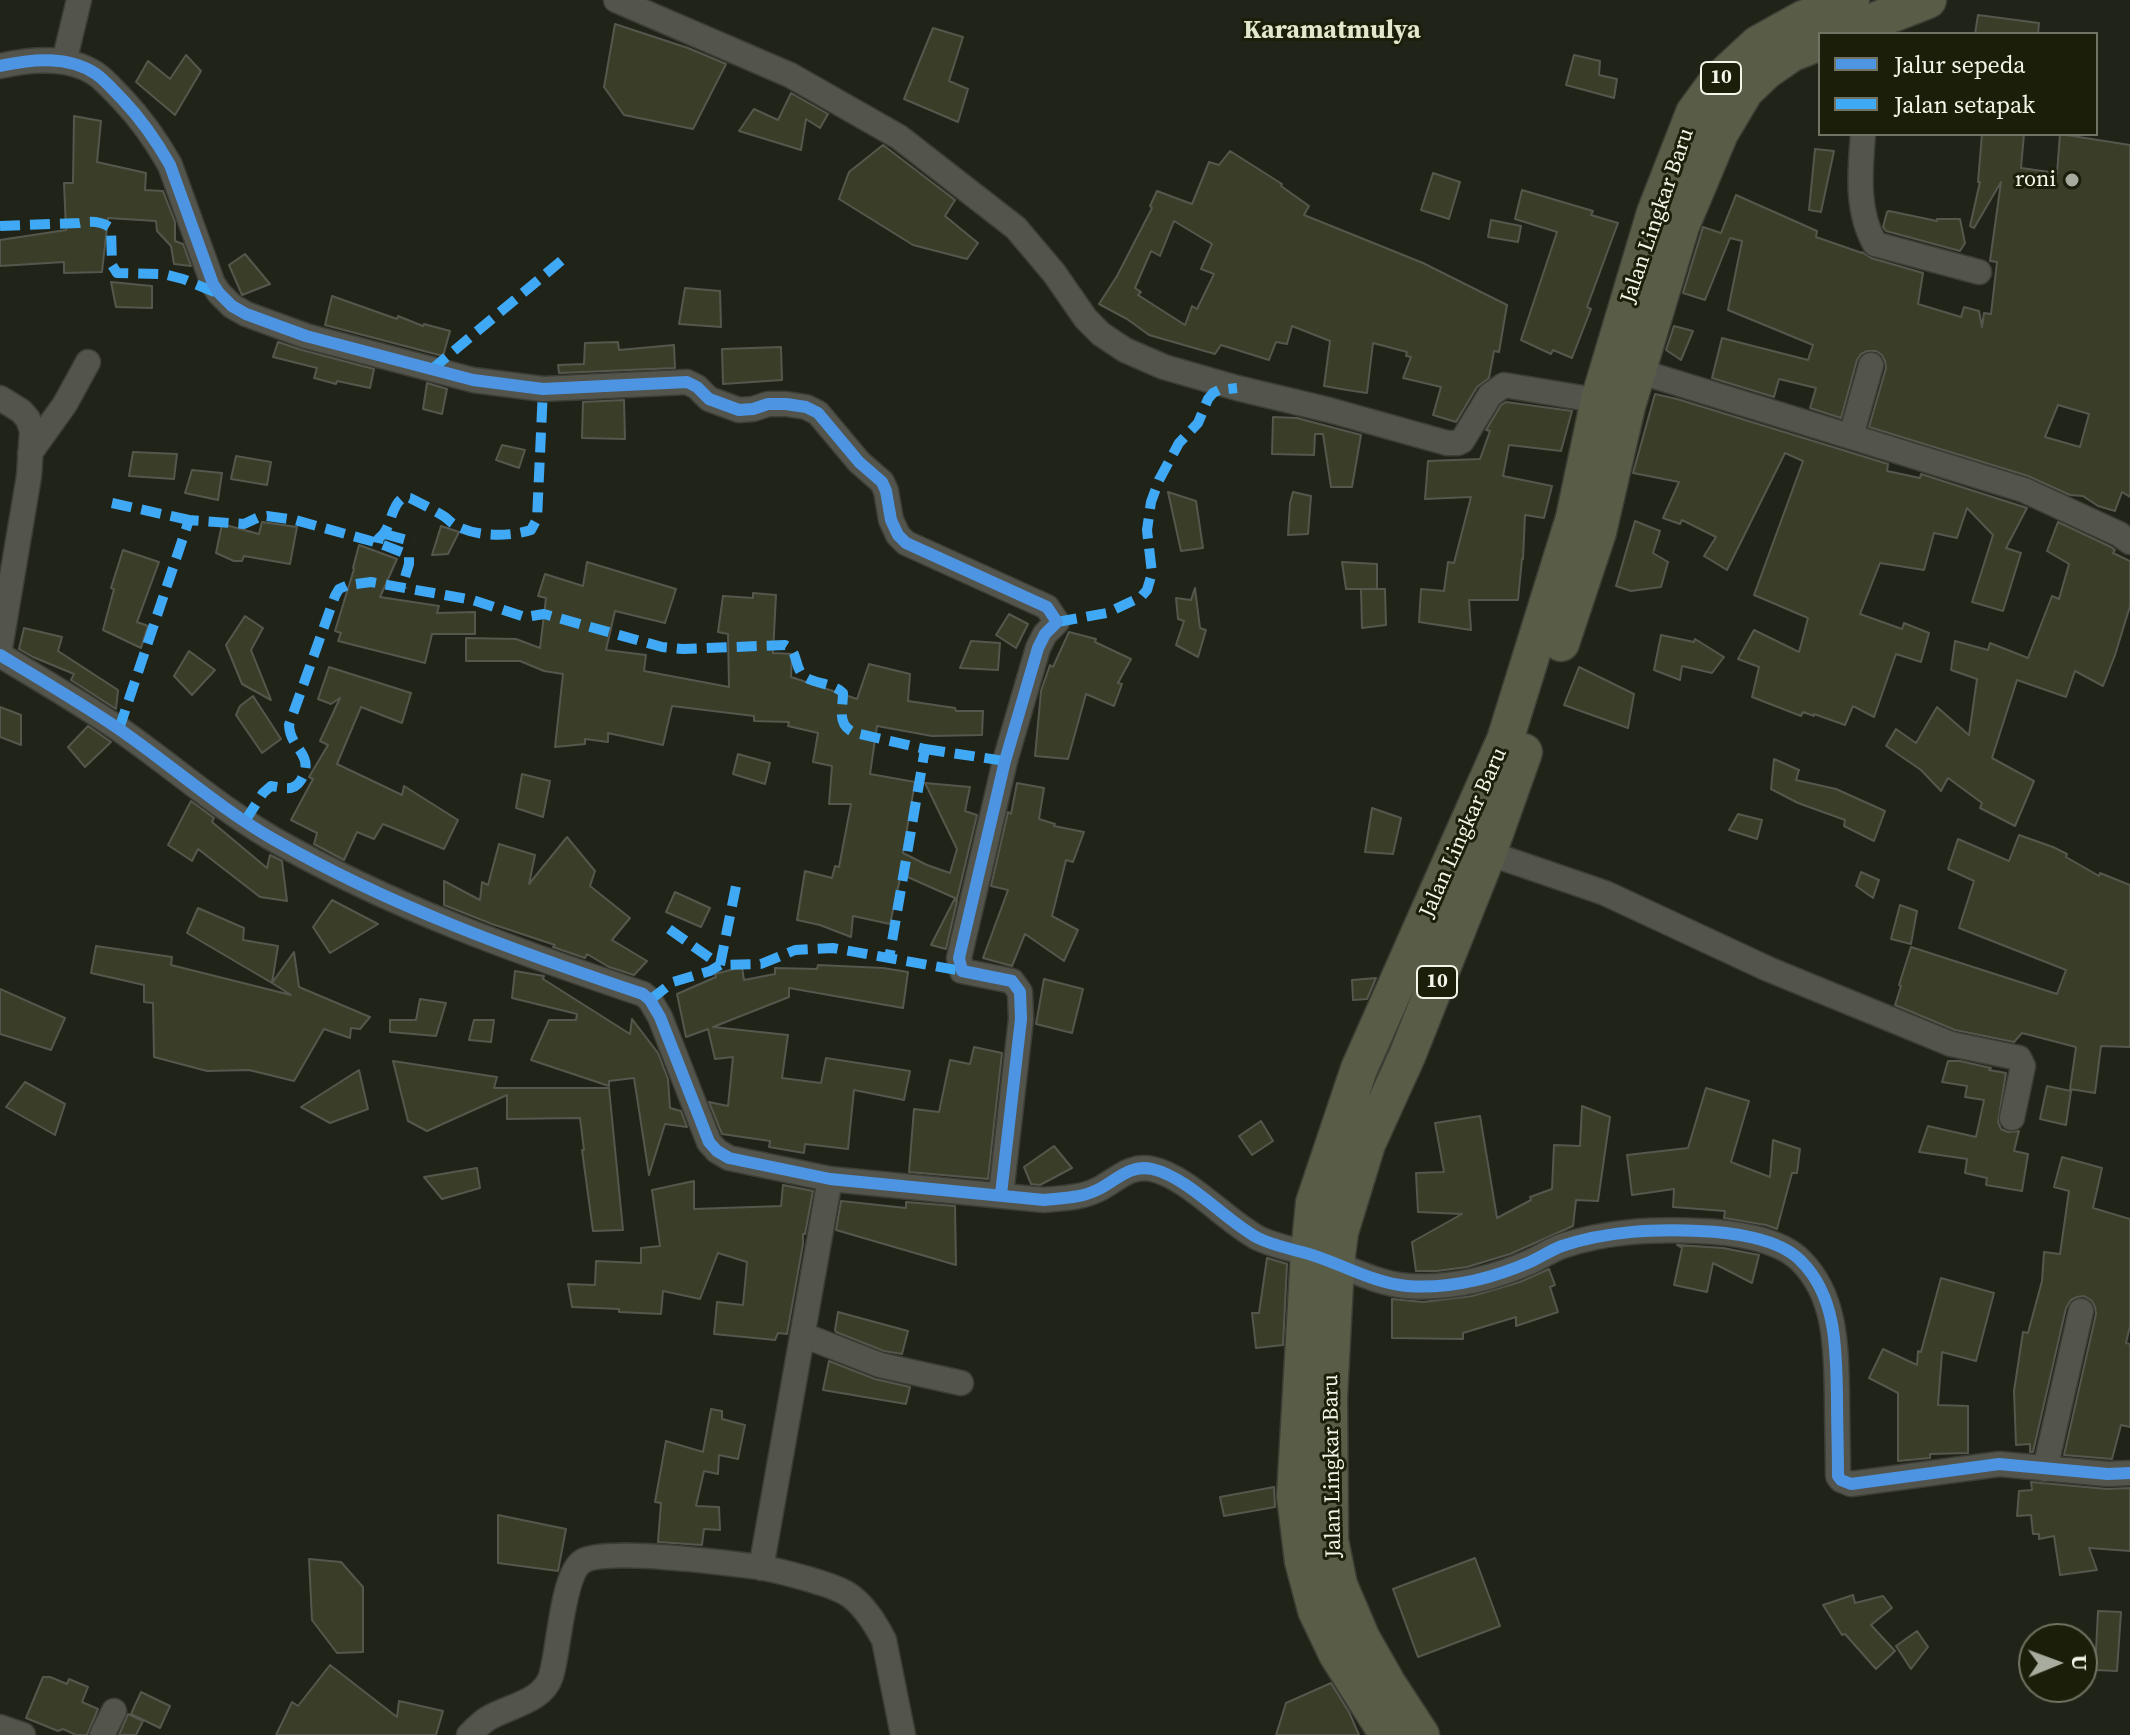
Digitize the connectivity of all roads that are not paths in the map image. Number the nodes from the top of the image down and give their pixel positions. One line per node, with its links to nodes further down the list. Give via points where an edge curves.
1 (79, 0): 7 (street)
2 (616, 0): 15 (street, via 790,75 899,137 1016,228 1101,334 1149,361 1447,443 1462,441 1490,395 1504,385)
3 (1928, 0): 4 (highway, Jalan Lingkar Baru / 10)
4 (1868, 18): 5 (highway, Jalan Lingkar Baru / 10); 15 (highway, Jalan Lingkar Baru / 10, via 1803,19 1758,44 1716,83 1694,113 1655,213)
5 (1844, 32)
6 (1818, 43): 13 (highway, Jalan Lingkar Baru / 10, via 1766,71 1745,91 1720,133 1681,226)
7 (64, 62): 8 (street); 24 (street, via 103,79 160,147 213,284 246,314 306,336 473,380 543,389 687,382 709,399 739,410 768,404 806,407 818,413 882,482 891,520 906,543 1047,607 1057,622 1038,648 960,945 962,971 1012,981 1020,992)
8 (0, 66)
9 (1863, 136): 10 (street, via 1862,204 1875,244)
10 (1979, 272)
11 (88, 362): 17 (street)
12 (1871, 365): 16 (street)
13 (1638, 371): 15 (highway, Jalan Lingkar Baru / 10); 16 (street)
14 (0, 398): 17 (street, via 28,419)
15 (1613, 403): 21 (highway, Jalan Lingkar Baru / 10, via 1598,532); 25 (highway, Jalan Lingkar Baru / 10, via 1505,740 1359,1069 1314,1203)
16 (1851, 436): 18 (street, via 2024,490)
17 (30, 453): 19 (street)
18 (2130, 542)
19 (0, 648)
20 (0, 655): 23 (street, via 119,729 270,837 340,876 471,934 643,994 660,1017 713,1148 729,1158)
21 (1488, 853): 22 (street, via 1605,893 1768,969 1951,1044 2019,1058 2023,1066); 25 (highway, Jalan Lingkar Baru / 10, via 1367,1144 1343,1219)
22 (2012, 1118)
23 (830, 1179): 24 (street); 27 (street)
24 (1001, 1194): 25 (street, via 1044,1200 1077,1197 1136,1169 1151,1169 1199,1195 1257,1237)
25 (1322, 1259): 29 (street, via 1377,1280 1434,1286 1467,1283 1611,1233 1752,1235 1800,1258 1830,1312 1841,1480 1851,1484 1999,1464); 38 (highway, Jalan Lingkar Baru / 10, via 1295,1496 1303,1561 1316,1610 1337,1654); 39 (highway, Jalan Lingkar Baru / 10, via 1330,1540 1339,1585 1362,1639)
26 (2081, 1311): 29 (street)
27 (803, 1335): 28 (street, via 880,1365); 31 (street)
28 (961, 1383)
29 (2045, 1469): 30 (street)
30 (2130, 1473)
31 (761, 1568): 36 (street, via 644,1555 581,1561 573,1571 547,1687 484,1720); 37 (street, via 833,1587 864,1610 884,1640)
32 (114, 1711): 35 (street)
33 (0, 1727): 34 (street)
34 (23, 1735)
35 (102, 1735)
36 (469, 1735)
37 (903, 1735)
38 (1388, 1735)
39 (1421, 1735)

